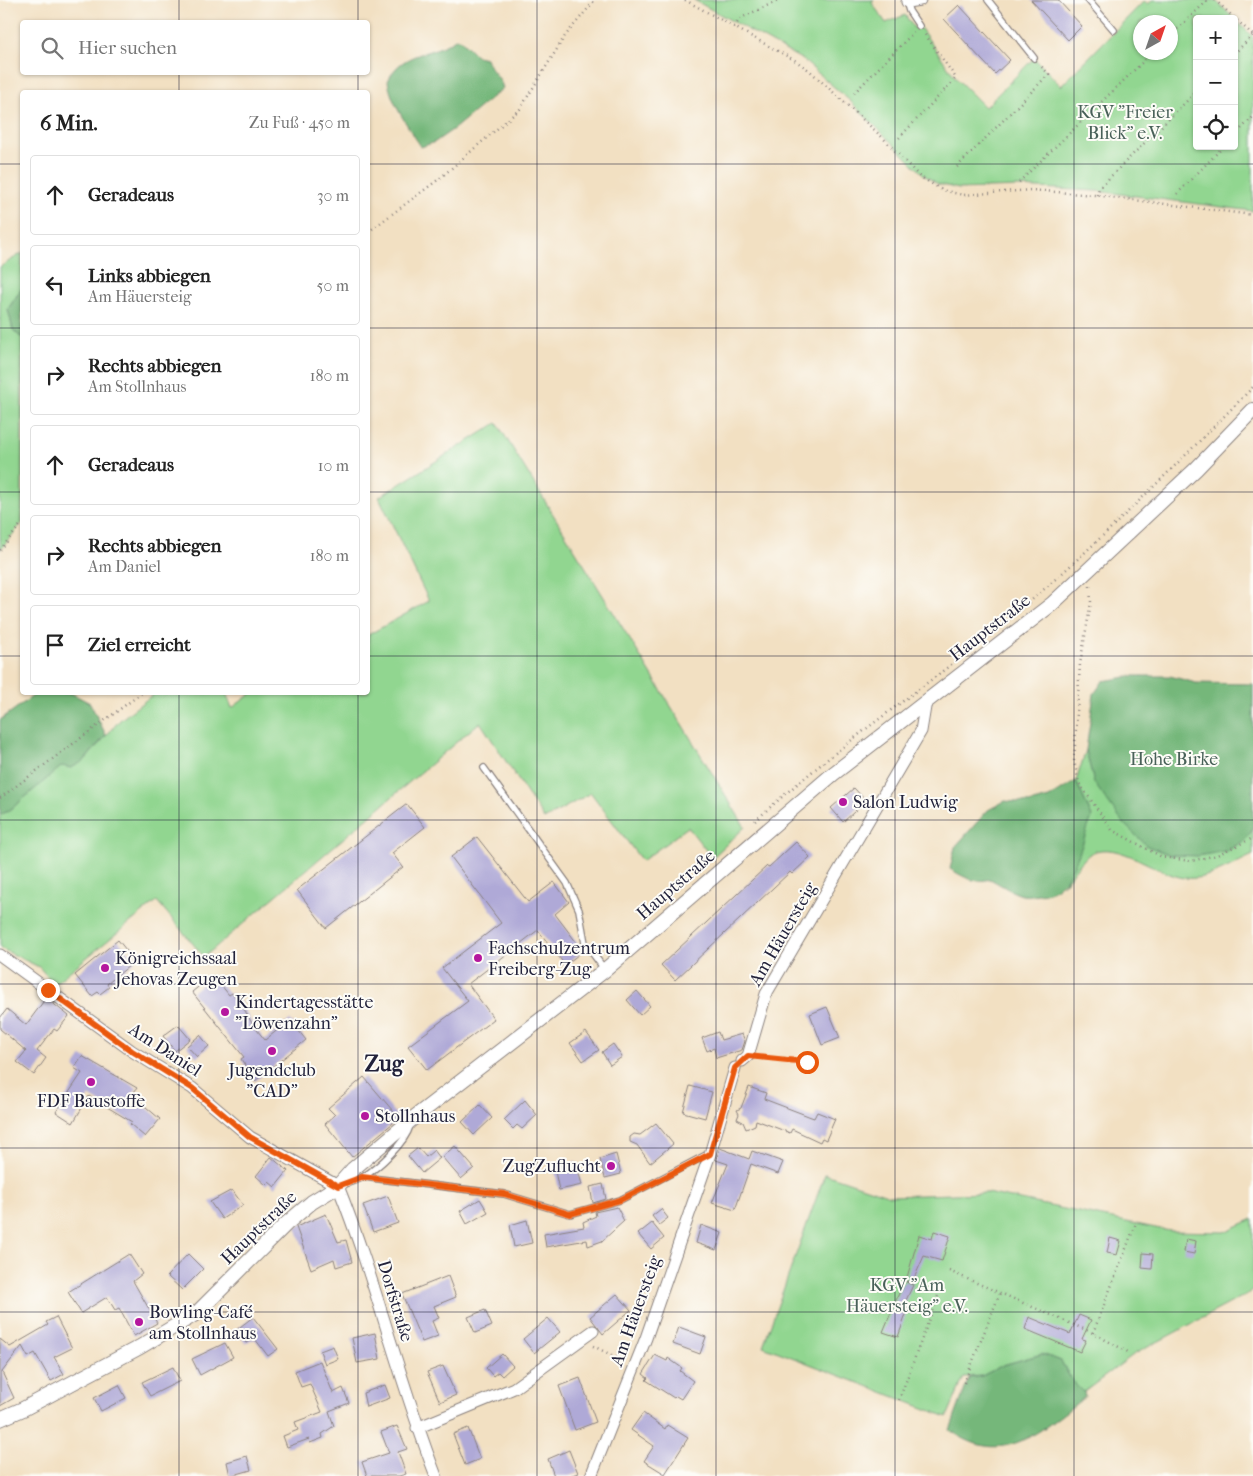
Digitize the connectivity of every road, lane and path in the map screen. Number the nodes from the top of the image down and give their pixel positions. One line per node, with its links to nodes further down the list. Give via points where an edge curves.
1 (594, 0): 29 (path, via 565,36 520,109 439,179)
2 (685, 0): 11 (path)
3 (779, 0): 11 (path, via 741,18)
4 (920, 0): 9 (street)
5 (988, 0): 16 (lane)
6 (1088, 0): 13 (lane)
7 (1208, 0): 12 (path)
8 (1215, 0): 14 (path)
9 (905, 1): 10 (lane)
10 (919, 26): 18 (path); 22 (path, via 956,78)
11 (734, 27): 27 (path, via 809,70 919,176 942,190 963,194 1031,190)
12 (1178, 28)
13 (1114, 30)
14 (1253, 35): 15 (path)
15 (1238, 50)
16 (1034, 58): 24 (path, via 1049,74)
17 (1145, 60): 25 (path)
18 (854, 93)
19 (1193, 95): 27 (path, via 1099,188)
20 (1253, 117): 21 (path)
21 (1238, 132)
22 (899, 138)
23 (1220, 150): 26 (path)
24 (957, 167)
25 (1019, 182)
26 (1177, 194)
27 (1097, 195): 28 (path)
28 (1253, 215)
29 (370, 231)
30 (1253, 387): 39 (path, via 1161,480 1041,592 840,748)
31 (1253, 410): 34 (street, Hauptstraße)
32 (20, 526): 33 (path)
33 (0, 550)
34 (1088, 572): 36 (street, Hauptstraße, via 1052,604); 40 (path, via 1091,602 1080,664 1075,772 1079,783 1112,830 1148,851 1191,861 1217,855)
35 (139, 695): 38 (path)
36 (926, 701): 42 (street, Hauptstraße, via 828,779); 43 (street, Am Häuersteig, via 921,731 766,994)
37 (484, 768): 42 (lane, via 567,883 579,910 585,943)
38 (0, 798)
39 (750, 826)
40 (1253, 838)
41 (0, 955): 48 (street, Am Daniel, via 132,1051 192,1088 250,1137)
42 (605, 970): 45 (street, Hauptstraße)
43 (742, 1062): 44 (path); 46 (street, Am Häuersteig)
44 (807, 1062)
45 (412, 1120): 47 (lane, via 407,1136); 48 (street, Hauptstraße, via 353,1169)
46 (710, 1154): 47 (lane, via 620,1200 570,1214 504,1194); 57 (street, Am Häuersteig)
47 (362, 1177): 48 (lane)
48 (338, 1186): 60 (street, Hauptstraße, via 286,1224 198,1313 140,1347); 61 (street, Dorfstraße)
49 (1136, 1222): 54 (path)
50 (949, 1271): 52 (path)
51 (939, 1292): 59 (path)
52 (1000, 1293): 54 (path); 58 (path)
53 (593, 1331): 55 (street)
54 (1093, 1333): 56 (path)
55 (580, 1340): 57 (path); 61 (street, via 514,1388)
56 (1128, 1352)
57 (634, 1366): 63 (street, Am Häuersteig)
58 (964, 1383)
59 (899, 1400)
60 (0, 1418)
61 (417, 1428): 62 (street, Dorfstraße)
62 (436, 1476)
63 (591, 1476)

